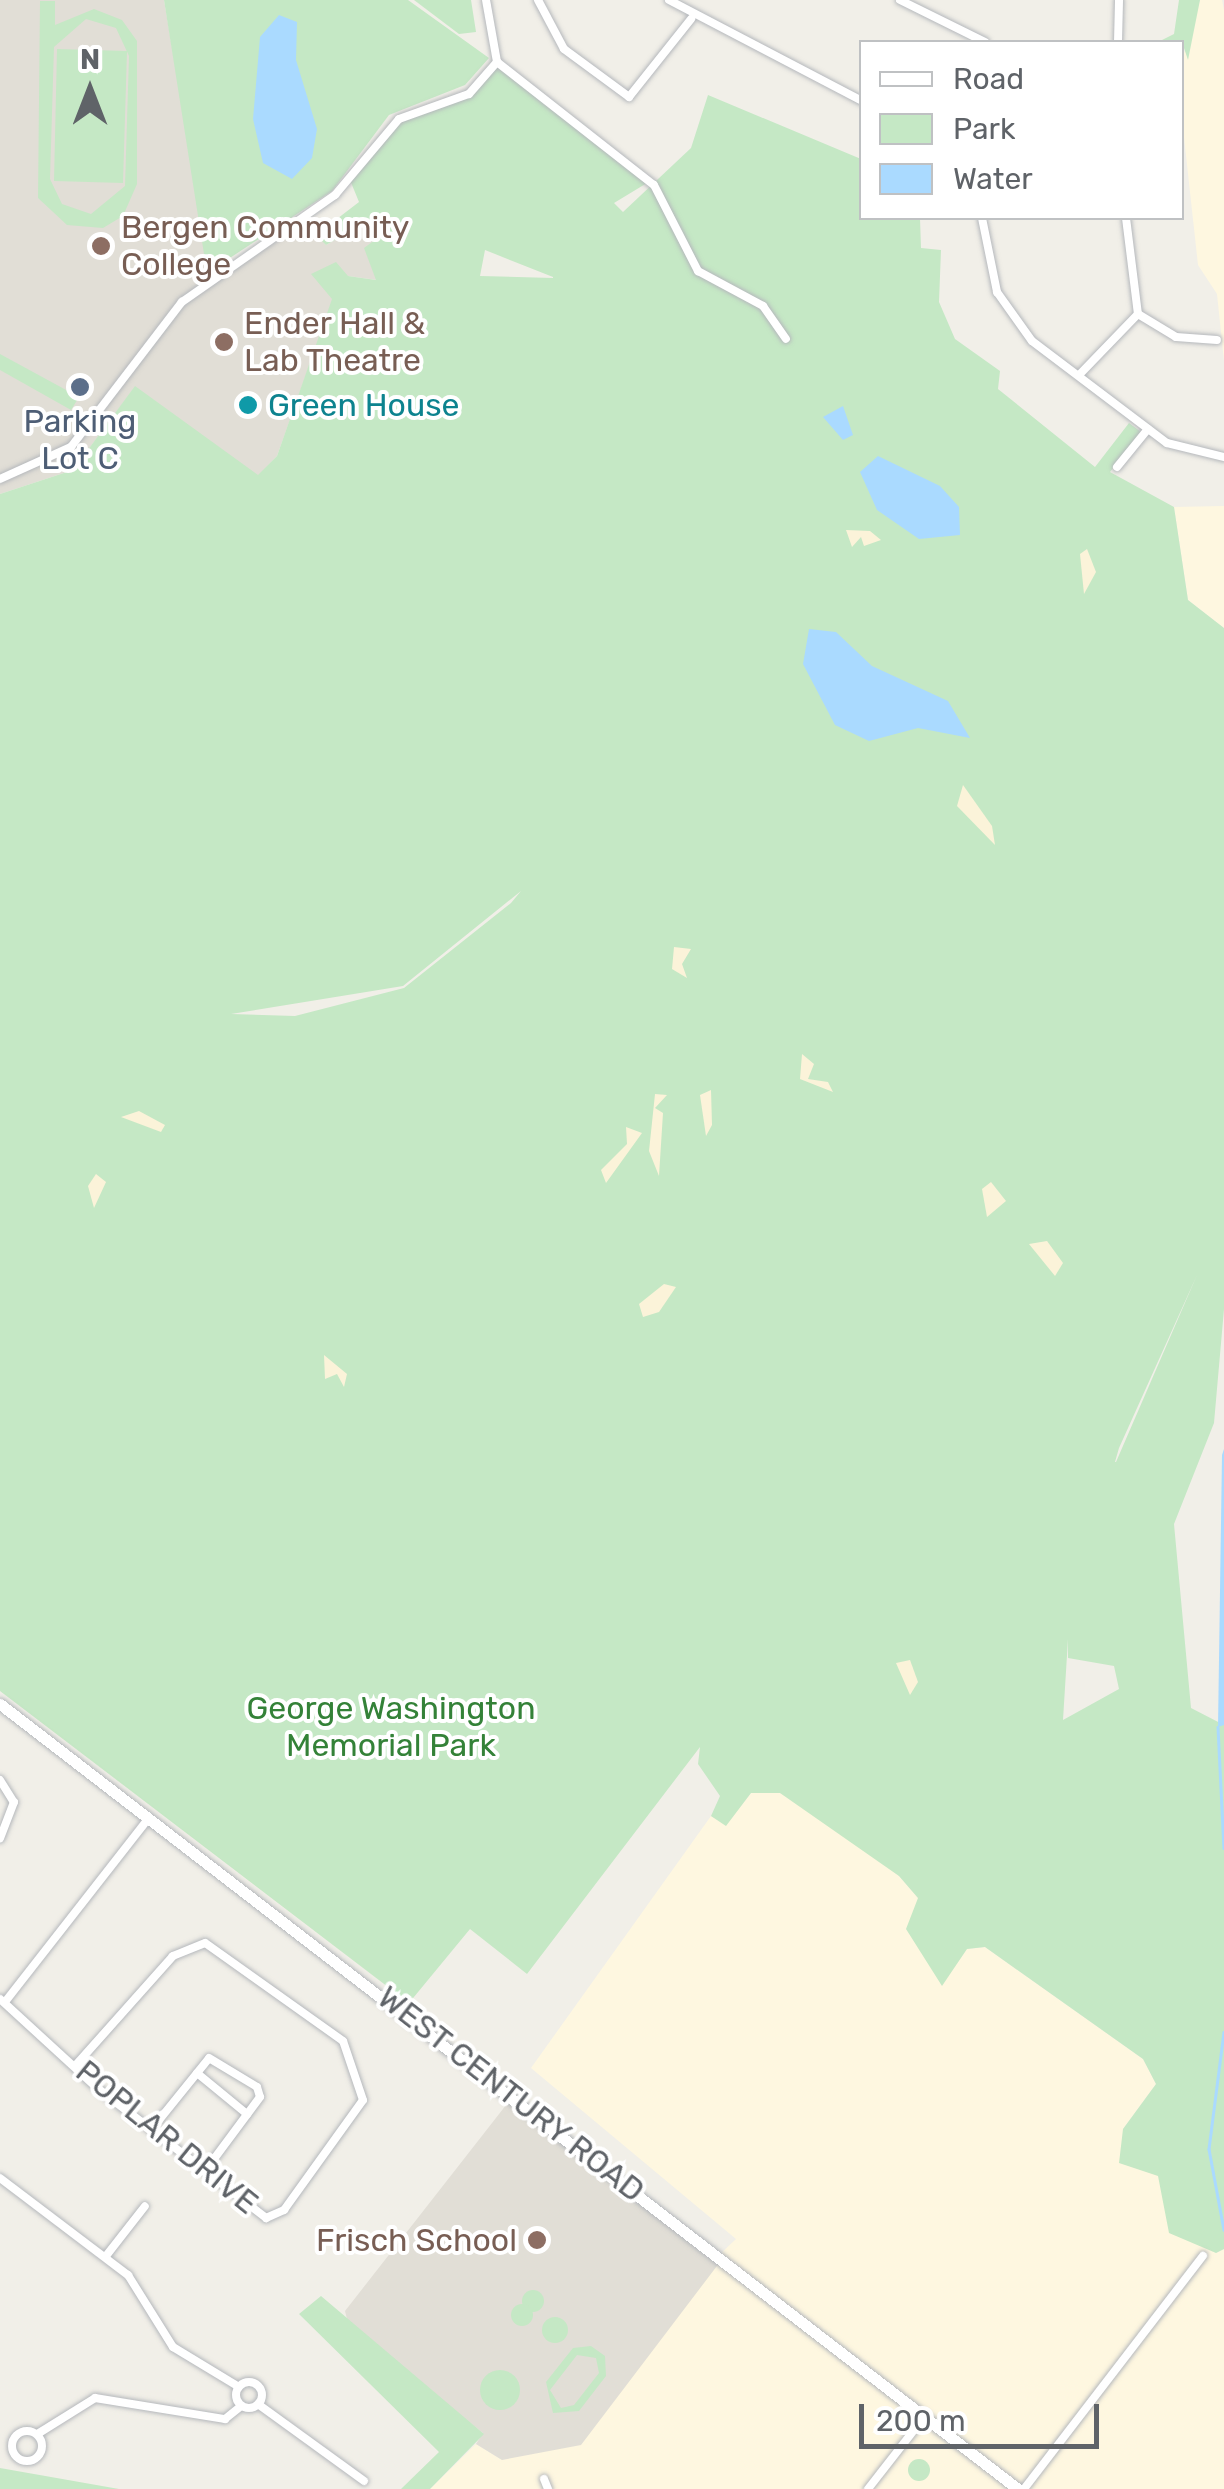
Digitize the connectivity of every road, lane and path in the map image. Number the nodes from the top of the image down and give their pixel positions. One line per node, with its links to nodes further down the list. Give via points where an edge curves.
1 (486, 0): 9 (street)
2 (538, 0): 6 (street, via 557,41 629,97)
3 (668, 0): 6 (street)
4 (900, 0): 7 (street)
5 (1119, 0): 8 (street)
6 (692, 19): 10 (street)
7 (980, 40)
8 (1118, 40)
9 (497, 62): 14 (street, via 654,185 698,271 763,306); 20 (street, via 470,94 399,118 335,195 182,302 63,454)
10 (859, 100)
11 (982, 220): 16 (street, via 1004,306 1032,340)
12 (1126, 220): 13 (street)
13 (1138, 314): 15 (street, via 1176,337); 16 (street)
14 (786, 339)
15 (1217, 340)
16 (1081, 373): 17 (street)
17 (1148, 429): 18 (street, via 1179,450); 19 (street)
18 (1224, 457)
19 (1117, 467)
20 (0, 479)
21 (0, 1704): 23 (main road, WEST CENTURY ROAD)
22 (0, 1780): 24 (street, via 14,1802)
23 (149, 1818): 25 (street); 38 (main road, WEST CENTURY ROAD)
24 (0, 1838)
25 (3, 2001): 26 (street, POPLAR DRIVE)
26 (76, 2065): 29 (street, POPLAR DRIVE); 30 (street, POPLAR DRIVE, via 182,1949 205,1943 229,1953 343,2041 361,2082 361,2112 288,2205 266,2218)
27 (196, 2073): 28 (street); 28 (street, via 218,2058 258,2087); 29 (street)
28 (247, 2114): 30 (street)
29 (152, 2130): 30 (street, POPLAR DRIVE)
30 (205, 2171)
31 (0, 2178): 33 (street)
32 (145, 2206): 33 (street)
33 (106, 2256): 35 (street, via 136,2284 173,2347)
34 (1203, 2256): 44 (street)
35 (238, 2387): 36 (street, via 259,2386); 37 (street)
36 (258, 2404): 37 (street); 41 (street)
37 (241, 2406): 39 (street, via 225,2418 95,2398)
38 (925, 2416): 43 (street); 44 (main road, WEST CENTURY ROAD)
39 (39, 2433): 39 (street, via 16,2435 18,2458 38,2456)
40 (544, 2478): 42 (street)
41 (364, 2481)
42 (548, 2489)
43 (868, 2489)
44 (1021, 2489)

